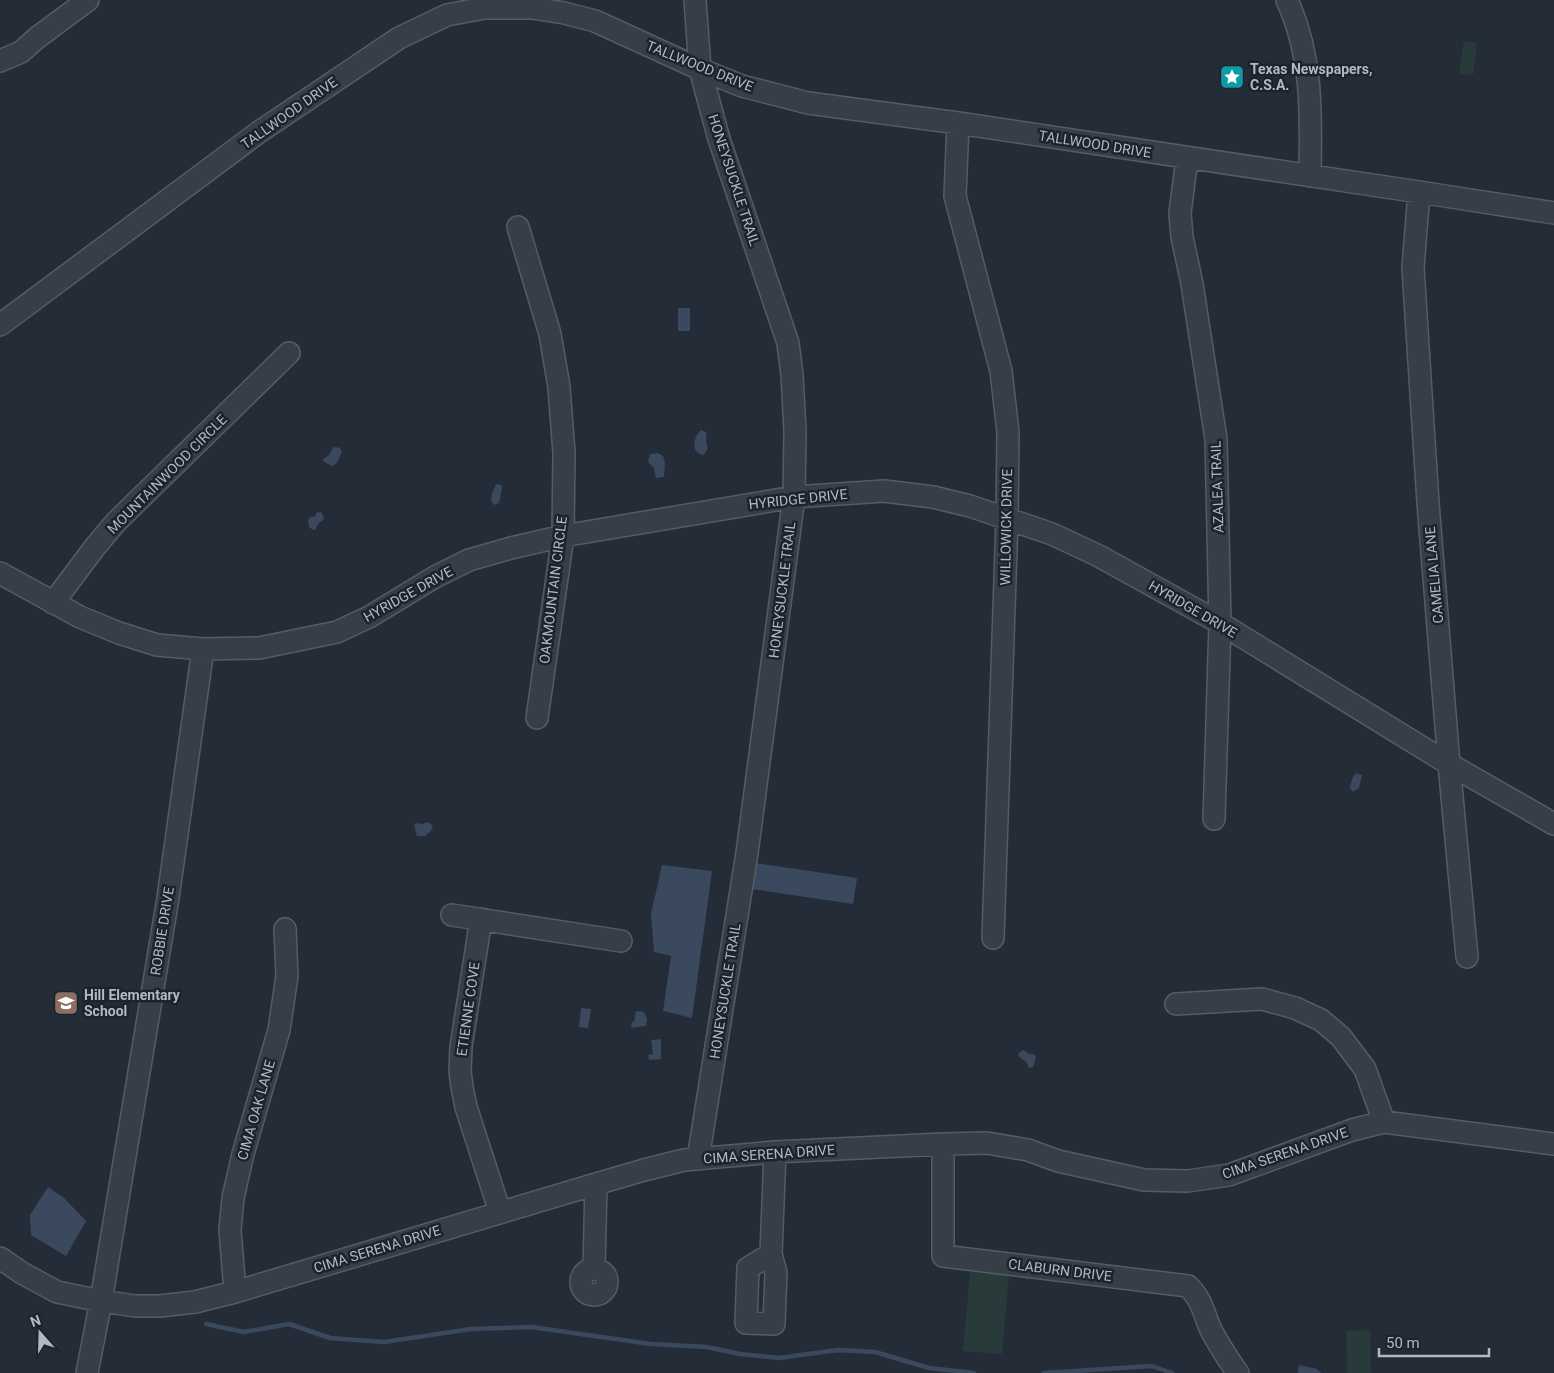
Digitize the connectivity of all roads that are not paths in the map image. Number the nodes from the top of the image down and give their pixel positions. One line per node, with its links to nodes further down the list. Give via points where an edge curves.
1 (88, 0): 5 (street, via 21,52)
2 (695, 0): 6 (street, HONEYSUCKLE TRAIL)
3 (1287, 0): 9 (street, via 1309,78)
4 (441, 8): 6 (street, TALLWOOD DRIVE, via 532,8 564,13 596,21); 13 (street, TALLWOOD DRIVE, via 259,132)
5 (0, 61)
6 (700, 69): 7 (street, TALLWOOD DRIVE, via 742,86 808,103); 15 (street, HONEYSUCKLE TRAIL, via 719,139 788,343 795,431)
7 (958, 123): 8 (street, TALLWOOD DRIVE); 16 (street, WILLOWICK DRIVE, via 955,196 1001,371 1008,432)
8 (1187, 158): 9 (street, TALLWOOD DRIVE); 20 (street, AZALEA TRAIL, via 1180,213 1216,439)
9 (1310, 176): 10 (street, TALLWOOD DRIVE)
10 (1419, 192): 11 (street, TALLWOOD DRIVE); 23 (street, CAMELIA LANE, via 1413,268)
11 (1554, 213)
12 (518, 227): 17 (street, OAKMOUNTAIN CIRCLE, via 550,334 559,387 564,452)
13 (0, 325)
14 (289, 353): 19 (street, MOUNTAINWOOD CIRCLE, via 116,522)
15 (794, 497): 16 (street, HYRIDGE DRIVE, via 884,491 934,497); 17 (street, HYRIDGE DRIVE); 37 (street, HONEYSUCKLE TRAIL, via 748,853)
16 (1007, 519): 20 (street, HYRIDGE DRIVE, via 1052,534 1099,556); 29 (street, WILLOWICK DRIVE)
17 (563, 536): 21 (street, HYRIDGE DRIVE, via 469,560 337,632 259,648); 22 (street, OAKMOUNTAIN CIRCLE)
18 (0, 573): 19 (street, HYRIDGE DRIVE)
19 (53, 603): 21 (street, HYRIDGE DRIVE, via 134,638 157,645)
20 (1220, 623): 23 (street, HYRIDGE DRIVE); 24 (street, AZALEA TRAIL)
21 (203, 650): 44 (street, ROBBIE DRIVE, via 168,898)
22 (537, 718)
23 (1449, 764): 25 (street, HYRIDGE DRIVE); 31 (street, CAMELIA LANE)
24 (1214, 819)
25 (1554, 824)
26 (452, 915): 27 (street)
27 (481, 920): 30 (street); 39 (street, ETIENNE COVE, via 460,1071 466,1107)
28 (285, 930): 43 (street, CIMA OAK LANE, via 287,976 279,1030 233,1198 230,1230)
29 (993, 938)
30 (620, 941)
31 (1467, 957)
32 (1176, 1004): 33 (street, via 1262,999 1295,1008 1321,1020 1341,1037 1365,1068)
33 (1384, 1122): 34 (street, CIMA SERENA DRIVE, via 1352,1130 1228,1175 1188,1182 1144,1180 987,1142); 35 (street, CIMA SERENA DRIVE)
34 (943, 1144): 36 (street, CIMA SERENA DRIVE); 46 (street, CLABURN DRIVE, via 943,1256 1188,1286 1198,1296 1212,1331)
35 (1554, 1144)
36 (775, 1152): 37 (street, CIMA SERENA DRIVE); 40 (street)
37 (698, 1159): 38 (street, CIMA SERENA DRIVE)
38 (596, 1184): 39 (street, CIMA SERENA DRIVE); 42 (street)
39 (500, 1212): 43 (street, CIMA SERENA DRIVE)
40 (771, 1254)
41 (0, 1258): 44 (street, CIMA SERENA DRIVE, via 57,1292)
42 (594, 1268)
43 (235, 1292): 44 (street, CIMA SERENA DRIVE, via 160,1306)
44 (101, 1301): 45 (street, ROBBIE DRIVE)
45 (87, 1373)
46 (1238, 1373)

